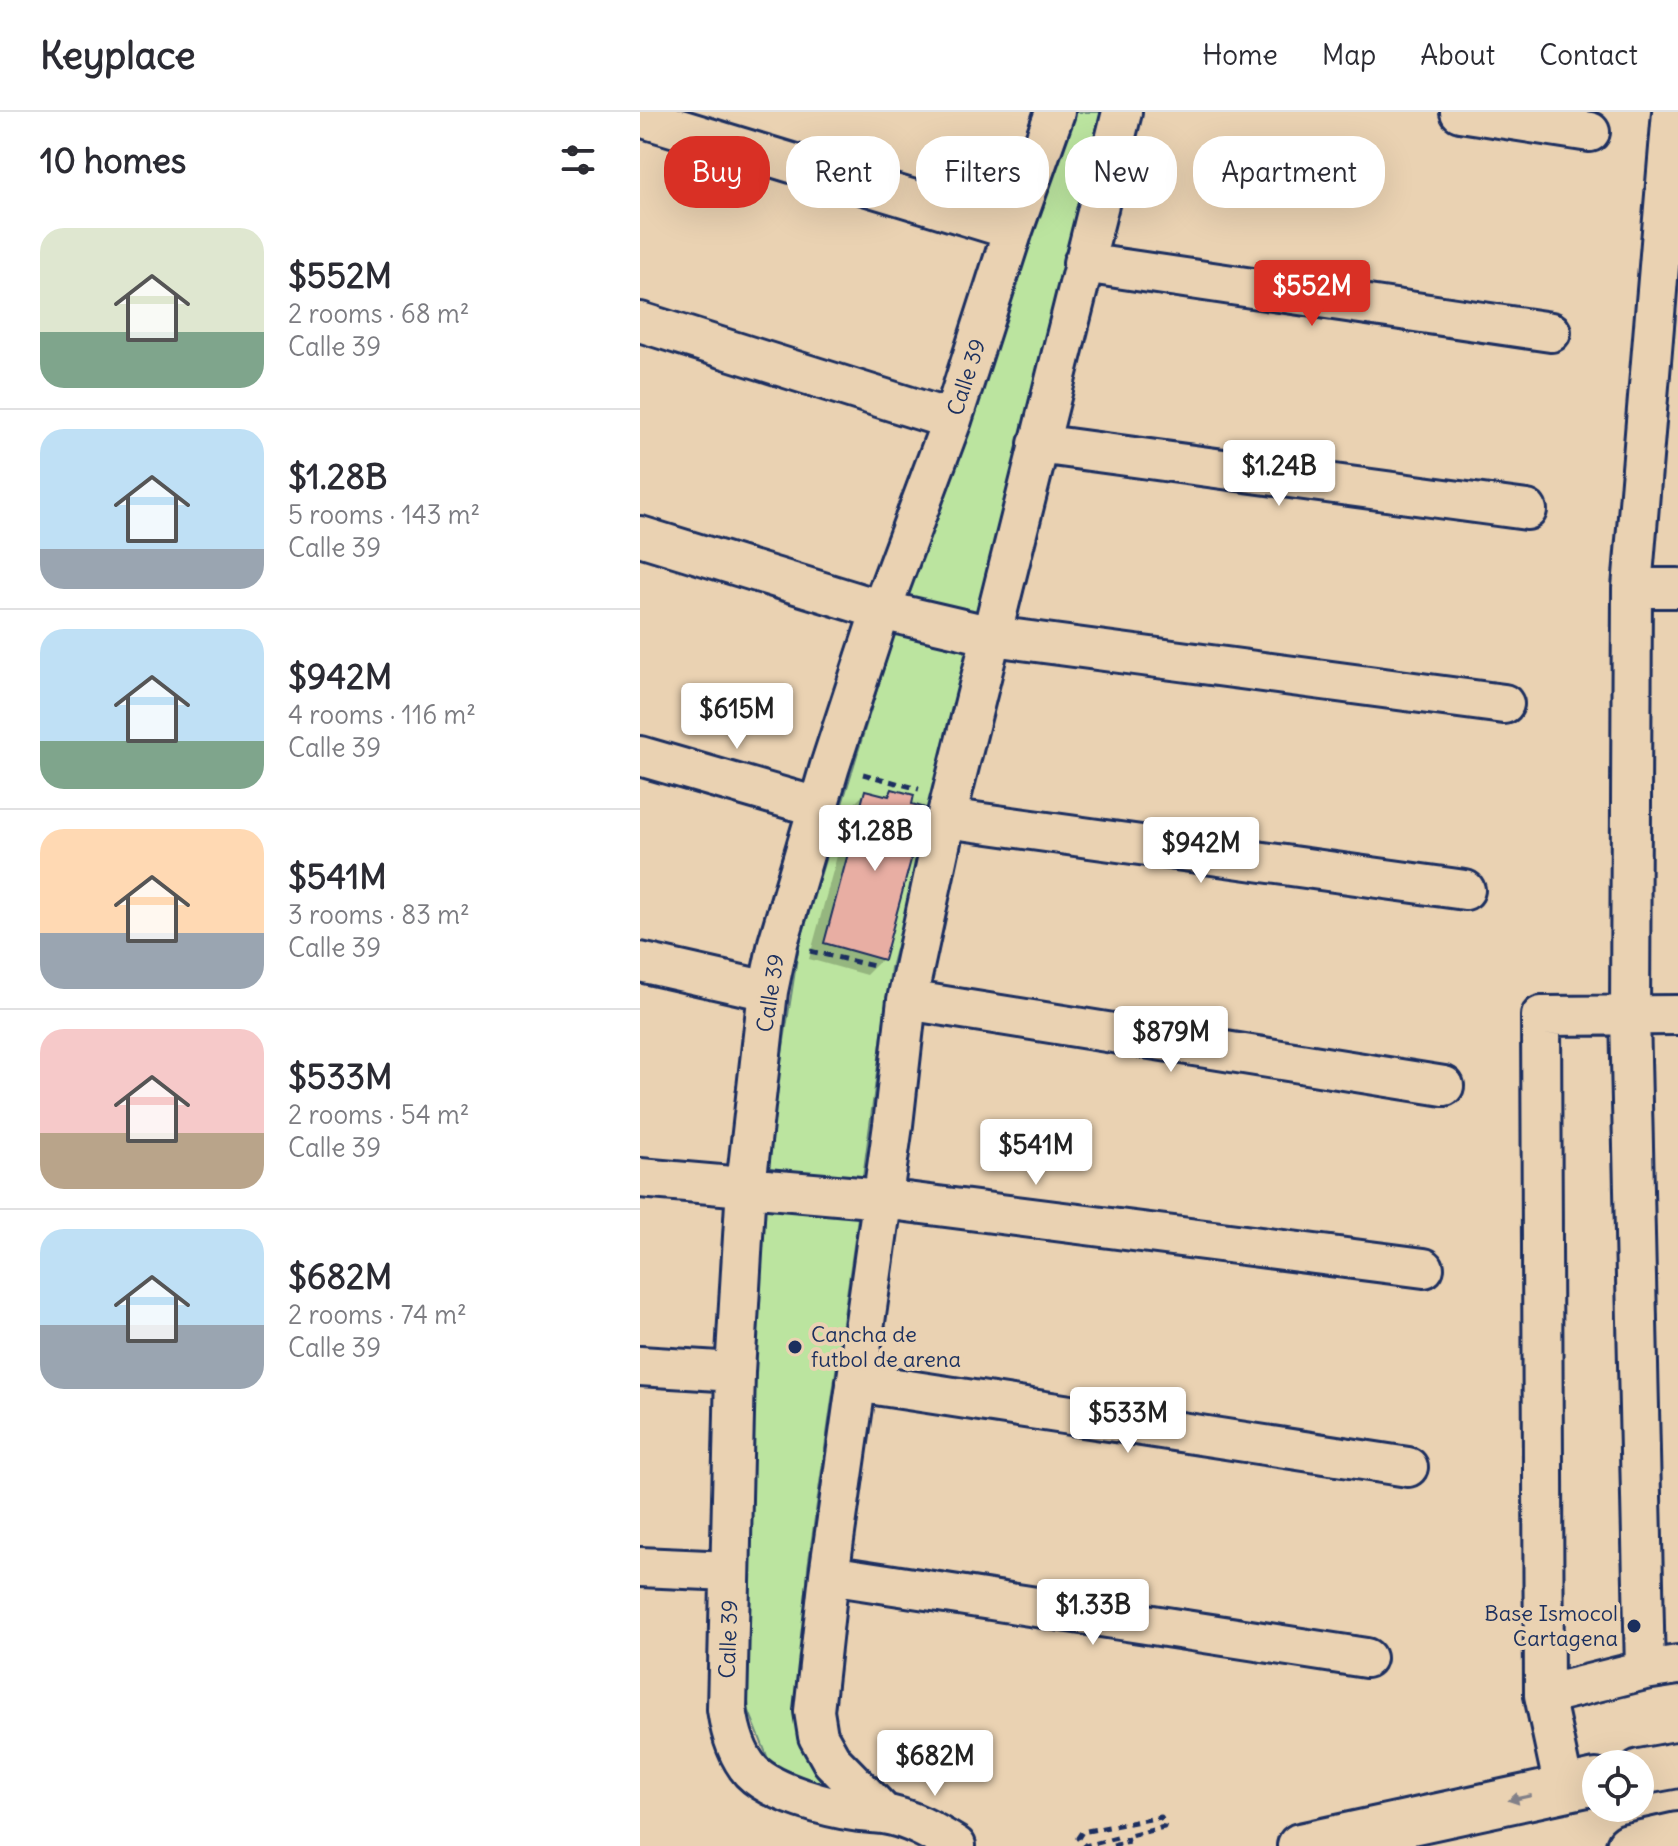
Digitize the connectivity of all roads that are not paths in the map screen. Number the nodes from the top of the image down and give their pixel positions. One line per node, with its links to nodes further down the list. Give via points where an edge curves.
1 (1055, 112): 7 (street, Calle 39)
2 (1122, 112): 8 (street, Calle 39)
3 (1460, 112): 6 (street)
4 (1672, 112): 15 (street)
5 (640, 117): 7 (street)
6 (1590, 132)
7 (1013, 230): 11 (street, Calle 39)
8 (1083, 263): 10 (street); 12 (street, Calle 39)
9 (640, 322): 11 (street)
10 (1551, 332)
11 (952, 420): 17 (street, Calle 39)
12 (1038, 444): 13 (street); 18 (street, Calle 39)
13 (1527, 510)
14 (640, 536): 17 (street)
15 (1632, 588): 16 (street); 27 (street)
16 (1678, 588)
17 (881, 610): 18 (street); 21 (street, Calle 39)
18 (992, 636): 19 (street); 22 (street, Calle 39)
19 (1504, 704)
20 (640, 756): 21 (street)
21 (817, 807): 26 (street, Calle 39)
22 (948, 808): 23 (street); 25 (street, Calle 39)
23 (1465, 890)
24 (640, 962): 26 (street)
25 (909, 987): 29 (street); 32 (street, Calle 39)
26 (768, 991): 31 (street, Calle 39)
27 (1630, 1015): 28 (street); 42 (street); 43 (street, via 1541,1016)
28 (1678, 1015)
29 (1444, 1086)
30 (640, 1178): 31 (street)
31 (746, 1186): 32 (street); 35 (street, Calle 39)
32 (883, 1199): 33 (street); 36 (street, Calle 39)
33 (1424, 1268)
34 (640, 1366): 35 (street)
35 (735, 1372): 39 (street, Calle 39)
36 (856, 1382): 37 (street); 40 (street, Calle 39)
37 (1408, 1467)
38 (640, 1567): 39 (street)
39 (730, 1571): 47 (street, Calle 39, via 727,1709 734,1740 751,1771 779,1788 836,1807)
40 (829, 1575): 41 (street); 47 (street, Calle 39, via 814,1711 818,1736 832,1761)
41 (1366, 1658)
42 (1661, 1667): 43 (street)
43 (1544, 1695): 46 (street)
44 (1678, 1765): 45 (highway)
45 (1654, 1769)
46 (1580, 1785): 50 (highway, one-way to 50)
47 (884, 1814): 49 (street, Calle 39, via 926,1828)
48 (1678, 1835): 51 (highway)
49 (956, 1846)
50 (1300, 1846)
51 (1629, 1846)

